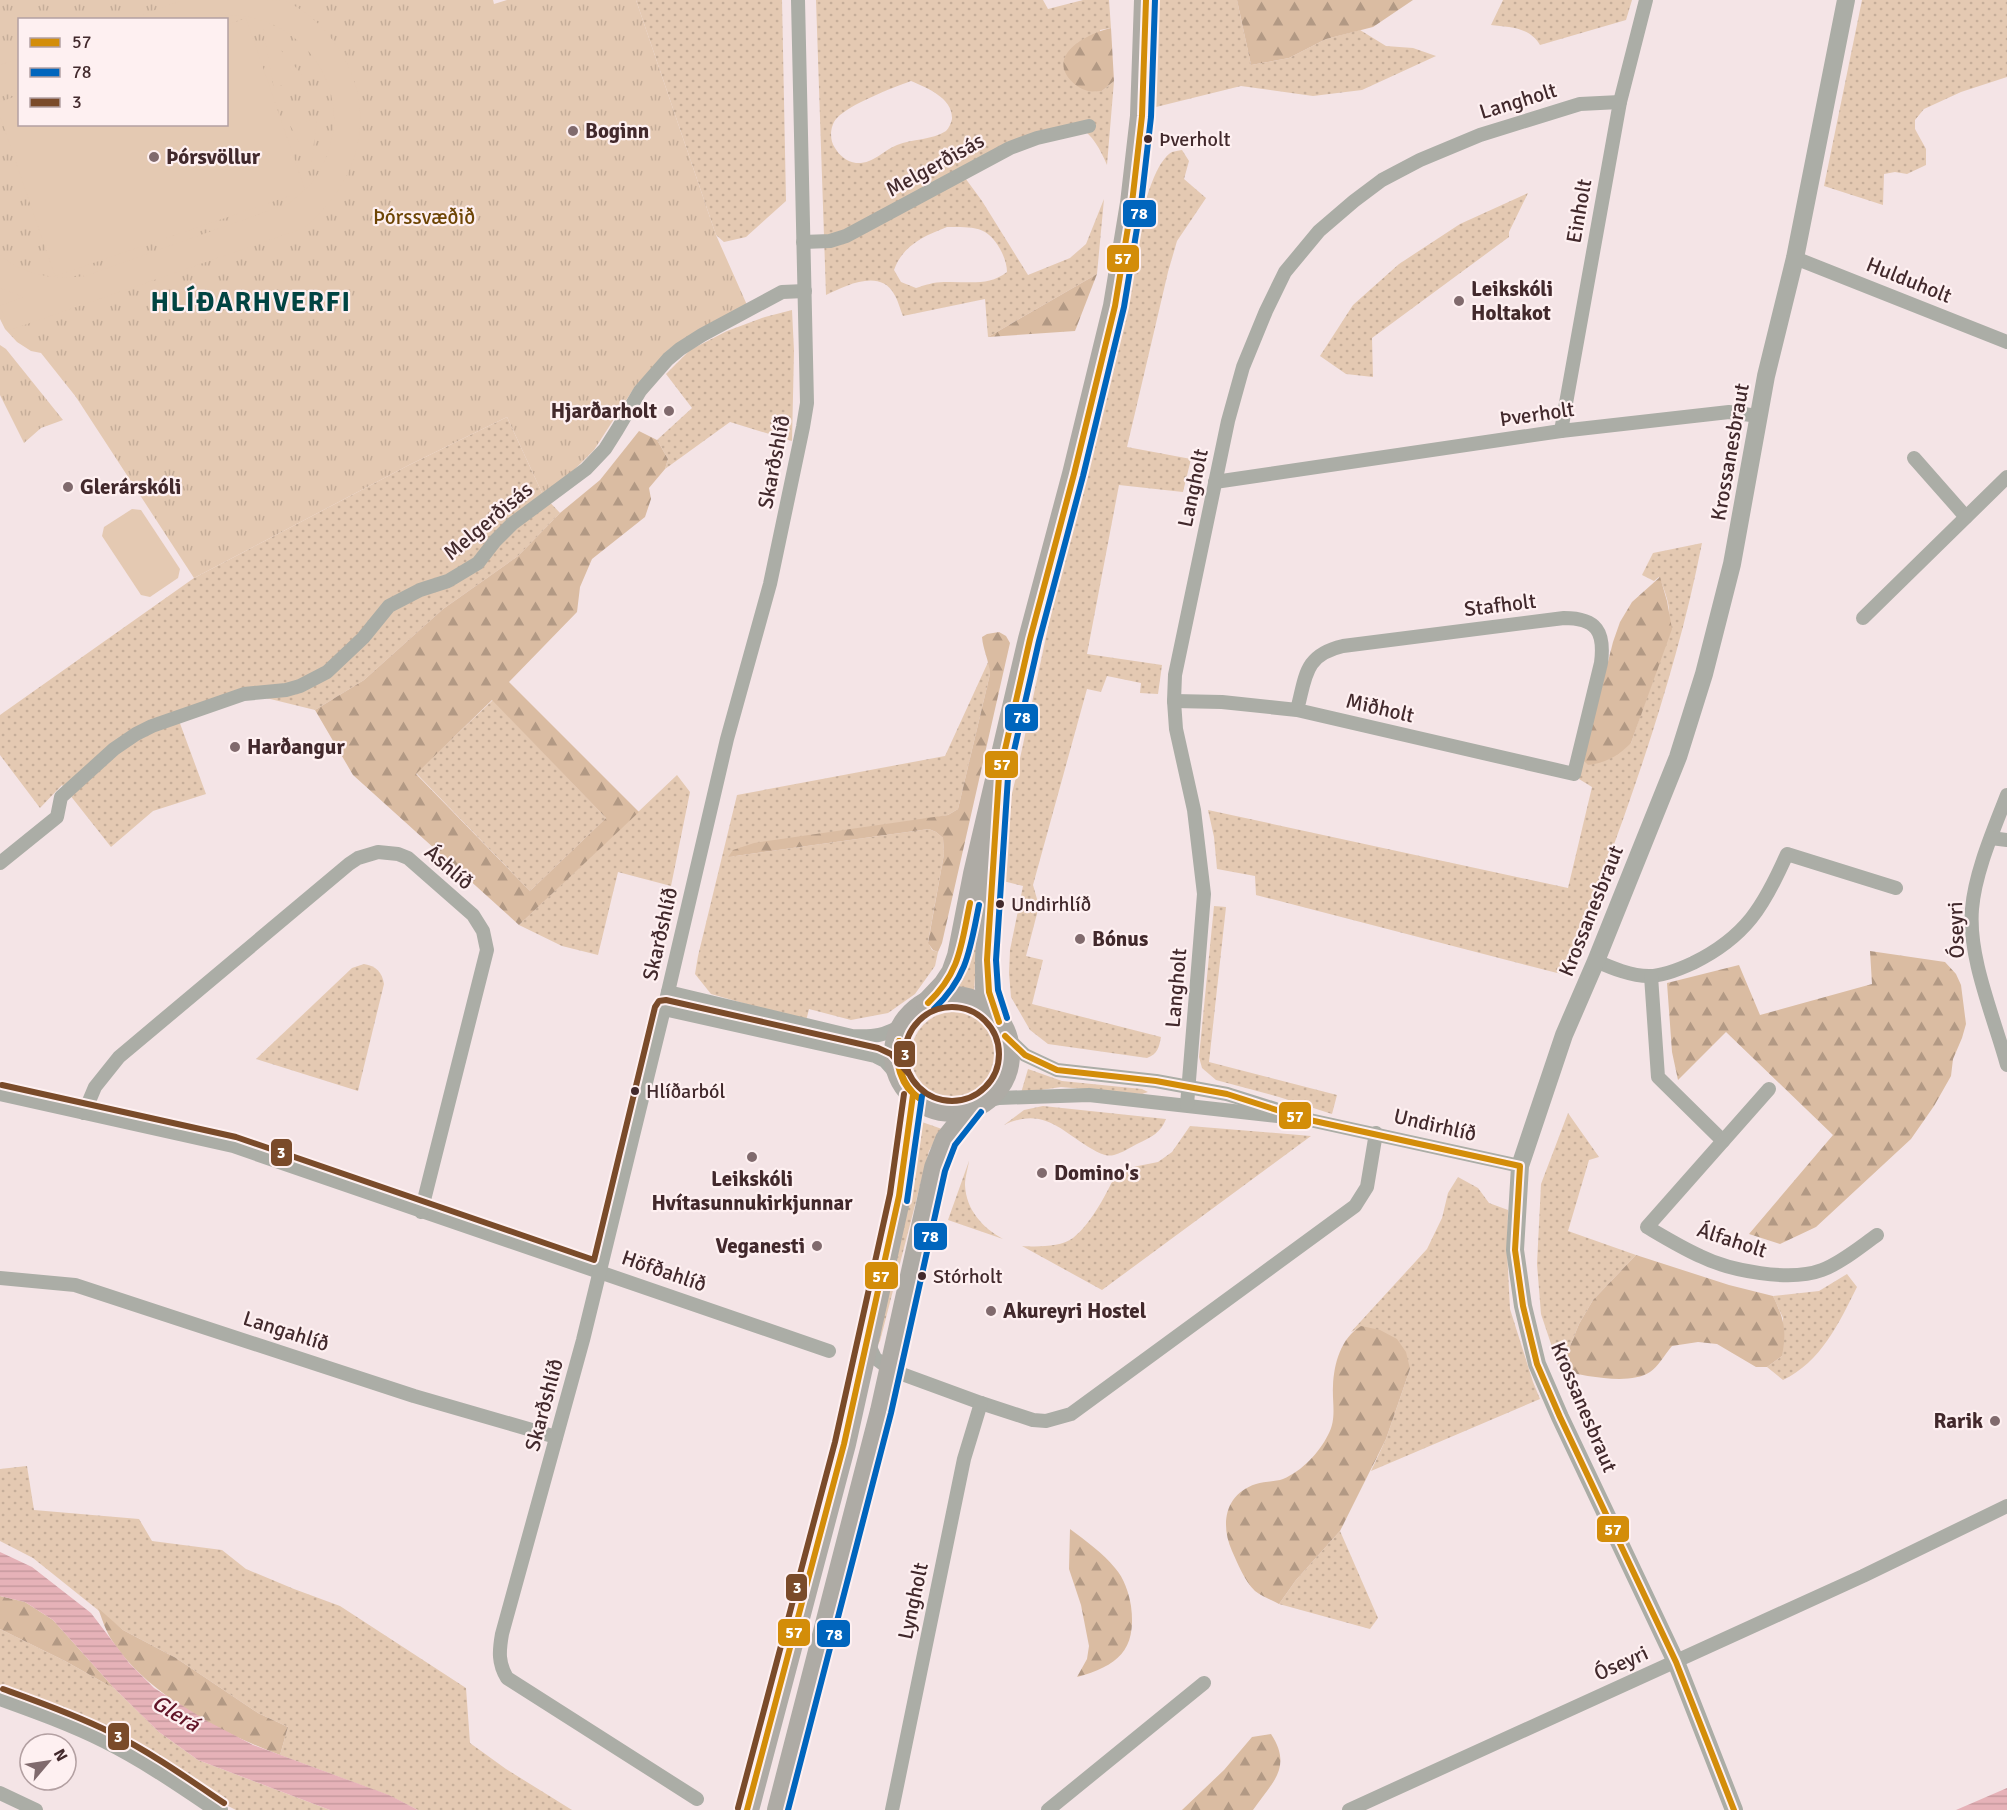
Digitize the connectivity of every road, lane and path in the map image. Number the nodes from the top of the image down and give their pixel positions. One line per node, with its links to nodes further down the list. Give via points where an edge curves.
1 (798, 0): 7 (street, Skarðshlíð)
2 (1146, 0): 21 (highway, via 1142,116 1115,306)
3 (1646, 0): 5 (street, Einholt)
4 (1846, 0): 8 (street, Krossanesbraut)
5 (1620, 102): 12 (street, Einholt); 15 (street, Langholt, via 1580,104 1479,135 1420,160 1382,180 1319,231 1285,272 1266,311 1243,367)
6 (1089, 126): 7 (street, Melgerðisás, via 1010,148 846,236)
7 (803, 242): 9 (street, Skarðshlíð)
8 (1795, 258): 10 (street, Hulduholt); 11 (street, Krossanesbraut)
9 (805, 291): 25 (street, Melgerðisás, via 782,292 680,349 640,391 617,430 586,469 512,524 478,563 448,581 389,606 327,672 300,686 244,694 136,734 114,748 61,797 57,817); 29 (street, Skarðshlíð, via 807,403 803,427 770,584 727,740)
10 (2007, 342)
11 (1758, 416): 12 (street, Þverholt, via 1729,412); 27 (street, Krossanesbraut, via 1732,564 1704,675 1678,757)
12 (1561, 431): 15 (street, Þverholt)
13 (1914, 458): 16 (street)
14 (2007, 477): 16 (street)
15 (1215, 482): 18 (street, Langholt, via 1175,675)
16 (1966, 517): 17 (street)
17 (1863, 618)
18 (1174, 701): 19 (street, Miðholt); 36 (street, Langholt, via 1176,729 1194,810 1204,894)
19 (1298, 710): 20 (street, Miðholt); 20 (street, Stafholt, via 1307,673 1315,658 1328,649 1581,618 1592,624 1603,646)
20 (1574, 774)
21 (999, 776): 30 (highway, via 959,956 953,973); 33 (highway, via 987,988)
22 (2007, 795): 23 (street, Óseyri)
23 (1991, 838): 24 (street); 34 (street, Óseyri, via 1984,853 1972,920 1976,960)
24 (2007, 840)
25 (0, 863)
26 (1896, 888): 28 (street, via 1787,854 1767,896 1740,933 1706,957)
27 (1596, 961): 28 (street); 45 (street, Krossanesbraut, via 1564,1035)
28 (1651, 976): 44 (street, via 1658,1077)
29 (668, 992): 31 (street, Skarðshlíð); 32 (street, via 852,1036 876,1037)
30 (928, 1003): 32 (highway); 33 (highway, via 944,998 975,1002)
31 (664, 1009): 35 (street, via 875,1056 885,1061); 48 (street, Skarðshlíð)
32 (904, 1024): 35 (highway, via 896,1051 897,1065)
33 (1002, 1029): 36 (street, Undirhlíð, via 1025,1055 1058,1070); 39 (highway, via 1008,1066 994,1093)
34 (2007, 1065)
35 (907, 1087): 39 (highway, via 942,1110); 50 (highway, via 899,1196)
36 (1188, 1088): 40 (street, Langholt); 42 (street, Undirhlíð, via 1227,1094)
37 (1769, 1089): 44 (street, Álfaholt)
38 (0, 1094): 41 (street, Höfðahlíð)
39 (978, 1104): 40 (street, Undirhlíð, via 999,1098 1089,1095); 52 (highway, via 955,1128 940,1154)
40 (1187, 1105): 42 (street, Undirhlíð)
41 (84, 1113): 46 (street, Höfðahlíð, via 233,1146); 46 (street, Áshlíð, via 95,1087 118,1057 349,864 368,854 399,854 416,864 473,915 483,931 487,950)
42 (1305, 1119): 43 (street, Undirhlíð)
43 (1376, 1133): 45 (street, Undirhlíð); 53 (street, via 1367,1186 1355,1206 1071,1414 1034,1420)
44 (1723, 1141): 47 (street, Álfaholt, via 1647,1227 1701,1257 1773,1275 1804,1275 1824,1269)
45 (1520, 1166): 56 (street, Krossanesbraut, via 1515,1250 1537,1364)
46 (421, 1212): 48 (street, Höfðahlíð)
47 (1877, 1235)
48 (600, 1272): 51 (street, Höfðahlíð); 54 (street, Skarðshlíð)
49 (0, 1278): 54 (street, Langahlíð, via 75,1285 414,1396)
50 (866, 1340): 52 (street, via 875,1358); 63 (highway, via 844,1444)
51 (829, 1351)
52 (891, 1370): 53 (street); 64 (highway)
53 (981, 1403): 65 (street, Lyngholt, via 964,1459)
54 (556, 1437): 60 (street, Skarðshlíð, via 502,1634 502,1670 507,1678)
55 (2007, 1506): 56 (street, Óseyri)
56 (1676, 1662): 67 (street, Óseyri); 68 (street, Krossanesbraut)
57 (1204, 1683): 66 (street)
58 (0, 1697): 62 (street, via 107,1740)
59 (0, 1793): 61 (street)
60 (697, 1799)
61 (36, 1810)
62 (219, 1810)
63 (747, 1810)
64 (779, 1810)
65 (892, 1810)
66 (1048, 1810)
67 (1349, 1810)
68 (1734, 1810)

